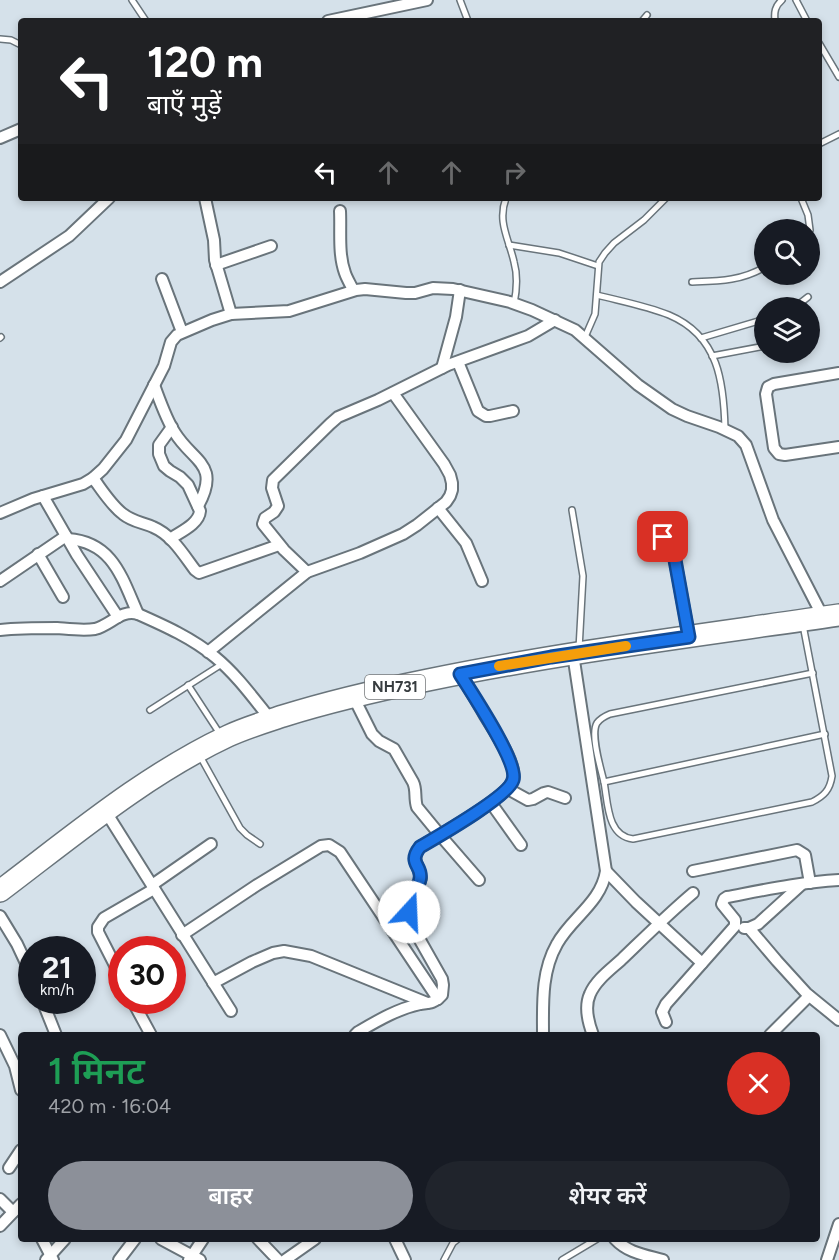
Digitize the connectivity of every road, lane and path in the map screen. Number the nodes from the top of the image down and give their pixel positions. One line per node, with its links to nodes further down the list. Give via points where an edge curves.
1 (132, 0): 7 (lane)
2 (427, 0): 8 (street)
3 (460, 0): 9 (lane)
4 (782, 0): 11 (lane)
5 (796, 0): 12 (lane)
6 (647, 15): 10 (lane)
7 (144, 18)
8 (342, 18)
9 (467, 18)
10 (644, 18)
11 (775, 18)
12 (805, 18)
13 (0, 39): 14 (lane)
14 (18, 44)
15 (822, 48): 16 (lane)
16 (839, 77)
17 (18, 130): 19 (street)
18 (839, 134): 20 (lane)
19 (0, 138)
20 (822, 142)
21 (106, 201): 34 (street, via 69,236)
22 (208, 201): 30 (street)
23 (505, 201): 28 (lane, via 503,225)
24 (663, 201): 31 (lane, via 614,243)
25 (802, 201): 27 (lane)
26 (340, 211): 36 (street, via 341,252)
27 (809, 219)
28 (509, 245): 31 (lane, via 559,253); 39 (lane, via 518,283)
29 (271, 246): 30 (street)
30 (216, 265): 40 (street)
31 (598, 266): 38 (lane)
32 (754, 272): 35 (lane, via 734,280)
33 (162, 279): 43 (street)
34 (0, 282)
35 (692, 282)
36 (353, 290): 37 (street); 40 (street, via 289,311)
37 (460, 290): 39 (street); 49 (street)
38 (597, 295): 44 (lane, via 595,314); 45 (lane, via 667,314)
39 (514, 304): 41 (street)
40 (231, 314): 43 (street)
41 (555, 320): 44 (street); 48 (street, via 528,336)
42 (754, 322): 45 (lane)
43 (182, 332): 51 (street, via 171,342)
44 (585, 337): 55 (street, via 656,399)
45 (701, 338): 47 (lane)
46 (754, 348): 47 (lane)
47 (712, 356): 55 (lane, via 723,387)
48 (458, 362): 49 (street); 53 (street, via 477,411 486,416)
49 (442, 368): 52 (street)
50 (839, 373): 56 (street, via 774,384 766,394 774,448 779,454)
51 (154, 385): 54 (street); 57 (street, via 126,440)
52 (393, 393): 60 (street, via 450,475 450,496); 66 (street, via 338,417 273,480 278,506 263,524)
53 (513, 411)
54 (172, 427): 59 (street, via 203,465 207,484); 59 (street, via 159,446 159,454 164,466 188,485)
55 (725, 430): 74 (street, via 746,445 773,520)
56 (839, 447)
57 (93, 478): 58 (street); 65 (street, via 125,516)
58 (43, 496): 62 (street); 64 (street)
59 (198, 506): 65 (street, via 201,514 197,519)
60 (438, 508): 68 (street, via 403,534); 70 (street, via 466,543)
61 (572, 510): 78 (lane, via 583,576)
62 (0, 513)
63 (663, 537): 76 (street, via 675,560)
64 (67, 538): 67 (street); 72 (street, via 105,553 120,571); 73 (street)
65 (170, 539): 66 (street, via 199,573)
66 (279, 544): 68 (street)
67 (38, 554): 69 (street); 71 (street)
68 (307, 572): 77 (street)
69 (0, 581)
70 (483, 581)
71 (63, 597)
72 (138, 614): 73 (street, via 124,613); 77 (street)
73 (118, 617): 75 (street, via 90,630)
74 (826, 619): 76 (highway, NH731); 80 (lane)
75 (0, 630)
76 (689, 637): 78 (highway, NH731)
77 (208, 652): 79 (street)
78 (576, 653): 81 (highway, NH731); 101 (street)
79 (222, 664): 82 (lane); 85 (street)
80 (813, 673): 86 (lane); 91 (lane, via 602,718 594,730)
81 (460, 674): 83 (highway, NH731); 92 (street, via 513,768 513,783)
82 (188, 685): 84 (lane); 87 (lane)
83 (353, 696): 85 (highway, NH731); 96 (street, via 372,734 394,749 415,786 417,807)
84 (150, 710)
85 (271, 720): 87 (highway, NH731)
86 (825, 734): 90 (lane); 91 (lane)
87 (223, 739): 88 (highway, NH731)
88 (198, 752): 95 (highway, NH731); 98 (lane, via 240,828)
89 (839, 774): 90 (lane)
90 (832, 776): 91 (lane, via 828,791 812,802 633,839 620,834 612,822)
91 (603, 782)
92 (508, 789): 93 (street, via 528,800 544,792); 94 (street)
93 (565, 798)
94 (491, 803): 96 (street); 99 (street)
95 (106, 812): 105 (street); 106 (highway, NH731)
96 (440, 835): 102 (street); 118 (street, via 420,847 415,856 421,878 409,912 412,926 442,979 443,991)
97 (211, 844): 105 (street)
98 (260, 844)
99 (521, 845)
100 (693, 870): 104 (street, via 797,850 805,855)
101 (606, 872): 109 (street); 128 (street, via 599,892 557,942 548,962)
102 (479, 880)
103 (839, 880): 104 (street)
104 (806, 883): 110 (street, via 724,899 722,904 735,920); 111 (street)
105 (153, 887): 112 (street); 114 (street, via 104,918 98,932)
106 (0, 891)
107 (693, 893): 109 (street)
108 (0, 916): 113 (street)
109 (658, 923): 115 (street); 129 (street, via 597,982 587,1006)
110 (735, 926): 111 (street); 115 (street)
111 (749, 928): 117 (street)
112 (183, 935): 116 (street); 118 (street, via 257,885 321,846 329,845 340,852)
113 (18, 946)
114 (108, 952)
115 (702, 963): 124 (street, via 666,1004 662,1012)
116 (213, 983): 119 (street, via 252,962 284,951 311,956); 120 (street)
117 (809, 996): 123 (street); 130 (street)
118 (438, 999): 119 (street)
119 (427, 1003): 127 (street, via 384,1017)
120 (231, 1011)
121 (48, 1014): 125 (street)
122 (140, 1014): 126 (street)
123 (839, 1020)
124 (666, 1022)
125 (55, 1032)
126 (149, 1032)
127 (357, 1032)
128 (546, 1032)
129 (592, 1032)
130 (773, 1032)
131 (0, 1035): 132 (street)
132 (18, 1078)
133 (18, 1154): 134 (street)
134 (9, 1168)
135 (0, 1198): 136 (street)
136 (18, 1207)
137 (18, 1208): 139 (street)
138 (839, 1224): 160 (street)
139 (0, 1226)
140 (43, 1242): 151 (street)
141 (63, 1242): 151 (street)
142 (133, 1242): 153 (street)
143 (166, 1242): 152 (street)
144 (202, 1242): 152 (street)
145 (261, 1242): 154 (street)
146 (311, 1242): 155 (street)
147 (396, 1242): 156 (street)
148 (456, 1242): 157 (lane)
149 (592, 1242): 158 (lane)
150 (618, 1242): 159 (street, via 632,1252)
151 (50, 1258)
152 (193, 1259)
153 (120, 1260)
154 (278, 1260)
155 (285, 1260)
156 (405, 1260)
157 (444, 1260)
158 (562, 1260)
159 (663, 1260)
160 (827, 1260)

